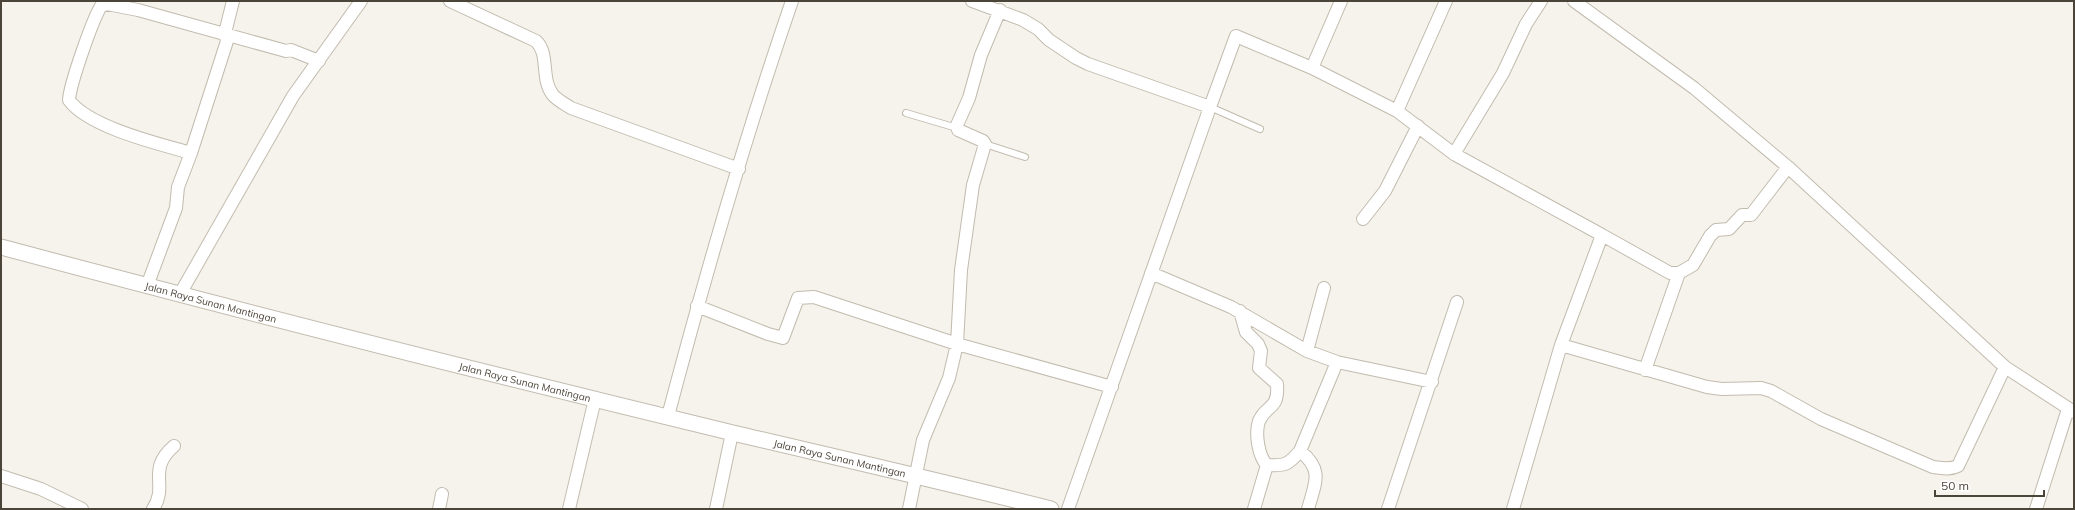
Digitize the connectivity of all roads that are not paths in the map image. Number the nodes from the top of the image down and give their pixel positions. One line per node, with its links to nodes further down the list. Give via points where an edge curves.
1 (233, 1): 11 (street)
2 (362, 1): 12 (street)
3 (450, 1): 25 (street, via 536,41 543,51 548,86 553,95 571,108)
4 (792, 1): 25 (street)
5 (972, 1): 10 (street)
6 (1341, 1): 13 (street)
7 (1446, 1): 15 (street)
8 (1541, 1): 22 (street, via 1526,24 1503,72)
9 (1574, 1): 24 (street, via 1694,88)
10 (1000, 10): 14 (street, via 1038,29 1049,40 1088,64); 18 (street, via 981,55 969,98 958,120)
11 (226, 33): 12 (street, via 286,51 291,50); 21 (street, via 227,41); 21 (street, via 119,5 101,6 70,93 69,100 72,105 93,120 151,142)
12 (319, 61): 33 (street, via 292,96)
13 (1312, 68): 14 (street, via 1236,36); 15 (street)
14 (1210, 107): 19 (lane); 29 (street)
15 (1397, 111): 17 (street)
16 (906, 112): 18 (lane)
17 (1418, 126): 22 (street); 26 (street, via 1386,191)
18 (957, 128): 20 (street)
19 (1260, 129)
20 (985, 144): 23 (lane); 37 (street, via 970,201 961,270)
21 (191, 153): 31 (street, via 178,187 176,208)
22 (1454, 154): 27 (street)
23 (1025, 157)
24 (1788, 167): 30 (street, via 1750,215 1742,214 1729,228 1716,230 1693,265); 41 (street)
25 (739, 169): 35 (street)
26 (1363, 219)
27 (1602, 235): 30 (street, via 1670,273); 38 (street)
28 (1, 247): 31 (street, Jalan Raya Sunan Mantingan)
29 (1151, 273): 36 (street); 44 (street)
30 (1679, 273): 42 (street)
31 (147, 286): 33 (street, Jalan Raya Sunan Mantingan)
32 (1324, 288): 39 (street)
33 (180, 294): 45 (street, Jalan Raya Sunan Mantingan)
34 (1457, 302): 43 (street)
35 (697, 306): 37 (street, via 783,338 798,298 814,297); 47 (street)
36 (1240, 311): 39 (street); 51 (street, via 1246,332 1258,344 1261,352 1259,368 1277,384 1277,396 1273,406 1259,422 1259,454)
37 (957, 344): 44 (street); 52 (street, via 949,378 922,440)
38 (1560, 345): 42 (street); 66 (street)
39 (1307, 351): 40 (street)
40 (1338, 362): 43 (street); 50 (street)
41 (2005, 367): 42 (street, via 1958,466 1952,469 1919,461 1821,419 1761,388 1707,387); 46 (street)
42 (1645, 370)
43 (1432, 382): 65 (street)
44 (1112, 387): 62 (street)
45 (595, 399): 47 (street, Jalan Raya Sunan Mantingan); 58 (street)
46 (2071, 410): 67 (street)
47 (668, 416): 48 (street, Jalan Raya Sunan Mantingan)
48 (732, 432): 52 (street, Jalan Raya Sunan Mantingan); 59 (street)
49 (174, 446): 56 (street, via 161,461 158,477 159,499)
50 (1300, 451): 51 (street, via 1284,466); 64 (street, via 1310,459 1315,469)
51 (1267, 465): 63 (street)
52 (915, 474): 60 (street); 61 (street, Jalan Raya Sunan Mantingan)
53 (1, 476): 55 (street, via 41,489)
54 (442, 494): 57 (street)
55 (82, 509)
56 (153, 509)
57 (439, 509)
58 (569, 509)
59 (716, 509)
60 (909, 509)
61 (1051, 509)
62 (1068, 509)
63 (1254, 509)
64 (1308, 509)
65 (1388, 509)
66 (1514, 509)
67 (2036, 509)

